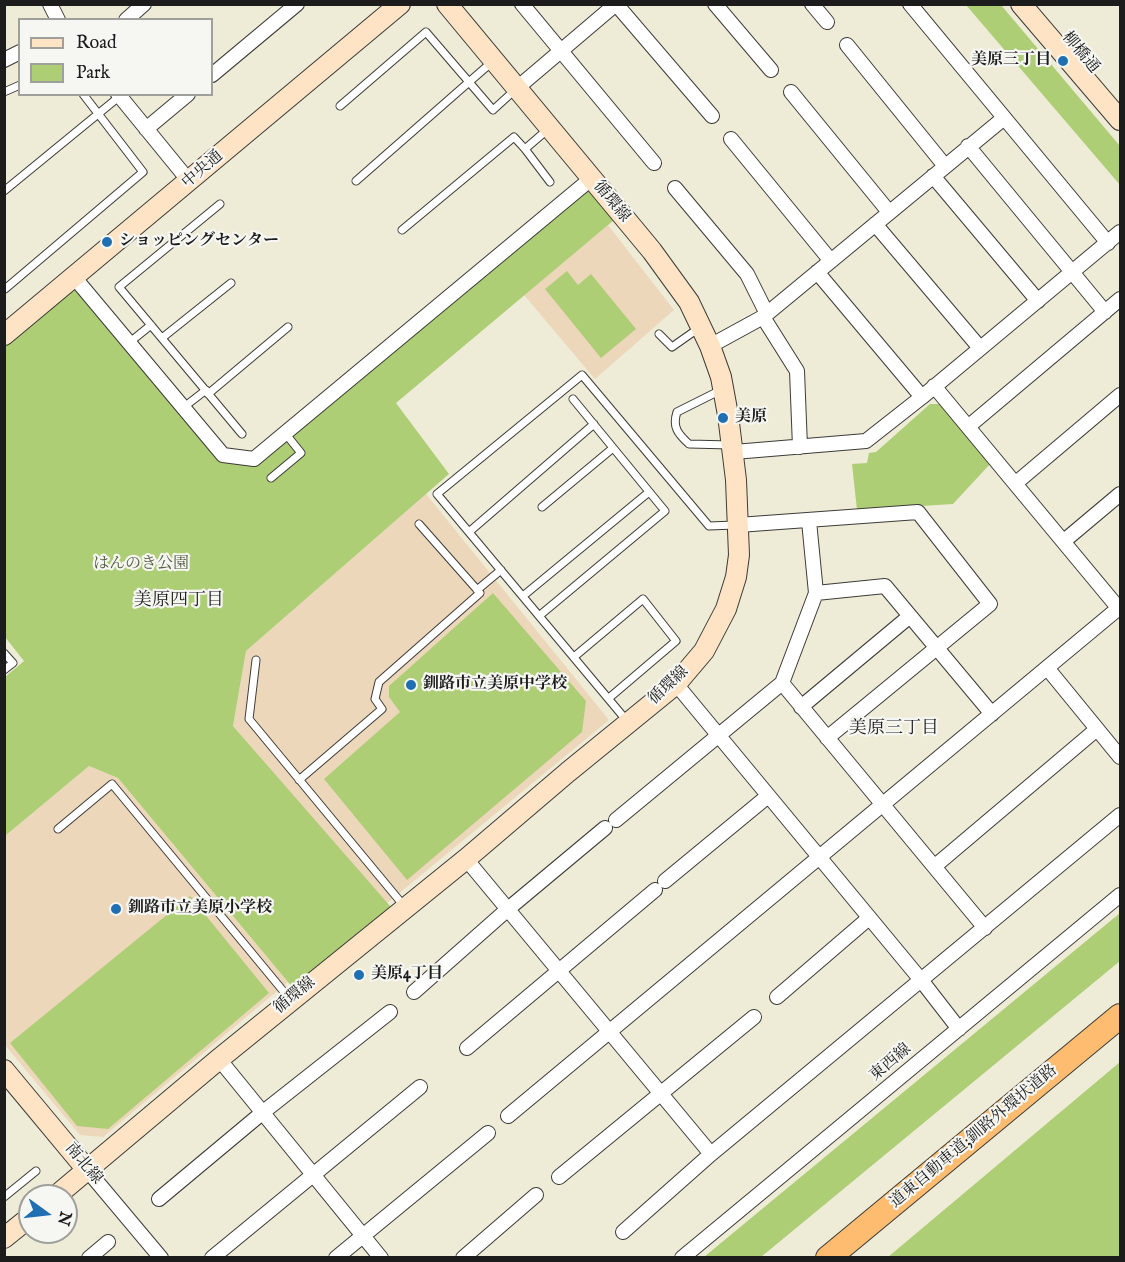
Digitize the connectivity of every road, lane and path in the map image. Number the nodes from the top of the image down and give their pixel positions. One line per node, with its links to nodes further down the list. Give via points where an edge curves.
1 (50, 4): 13 (street)
2 (144, 4): 14 (street)
3 (297, 4): 22 (street)
4 (400, 4): 47 (street, 中央通)
5 (447, 4): 20 (street, 循環線)
6 (522, 4): 17 (street)
7 (715, 4): 21 (street)
8 (812, 4): 15 (street)
9 (910, 4): 36 (street)
10 (1021, 4): 37 (street, 柳橋通)
11 (1039, 4): 32 (street, 柳橋通)
12 (613, 6): 17 (street); 35 (street)
13 (57, 18)
14 (128, 18)
15 (827, 22)
16 (847, 45): 44 (street)
17 (560, 51): 25 (street); 43 (street)
18 (18, 53): 19 (street)
19 (4, 60)
20 (493, 61): 23 (lane); 25 (street, 循環線)
21 (771, 70)
22 (213, 74)
23 (469, 82): 25 (lane, via 493,110); 33 (lane, via 426,32); 48 (lane)
24 (18, 86): 26 (lane)
25 (516, 89): 38 (street, 循環線)
26 (4, 92)
27 (791, 92): 53 (street)
28 (85, 96): 34 (lane)
29 (118, 96): 34 (lane)
30 (120, 96): 39 (street)
31 (186, 96): 39 (street)
32 (1120, 100)
33 (339, 105)
34 (99, 114): 51 (lane); 63 (lane, via 143,172)
35 (712, 116)
36 (1004, 118): 41 (street); 57 (street)
37 (1120, 120)
38 (549, 128): 42 (lane); 46 (street, 循環線)
39 (146, 129): 47 (street)
40 (731, 140): 58 (street)
41 (968, 147): 44 (street); 60 (street)
42 (525, 149): 49 (lane); 55 (lane, via 514,137)
43 (654, 164)
44 (945, 166): 45 (street)
45 (933, 176): 53 (street); 65 (street)
46 (592, 178): 70 (street, 循環線, via 689,302); 86 (street)
47 (189, 181): 61 (street, 中央通)
48 (356, 181)
49 (550, 182)
50 (675, 188): 67 (street, via 747,274)
51 (4, 191)
52 (220, 204): 68 (lane, via 119,287)
53 (889, 212): 54 (street)
54 (875, 224): 58 (street); 76 (street)
55 (402, 230)
56 (1120, 232): 57 (street)
57 (1108, 243): 60 (street)
58 (831, 261): 59 (street)
59 (817, 272): 67 (street); 81 (street)
60 (1072, 273): 65 (street); 66 (street)
61 (74, 277): 71 (street, 中央通); 74 (street)
62 (231, 283): 73 (lane)
63 (5, 289)
64 (1120, 299): 66 (street)
65 (1038, 301): 76 (street)
66 (1105, 312): 85 (street)
67 (765, 316): 75 (street); 88 (street, via 796,371)
68 (151, 325): 73 (lane); 74 (lane)
69 (288, 327): 79 (lane)
70 (700, 327): 72 (lane, via 672,347); 75 (street, 循環線)
71 (4, 334)
72 (659, 334)
73 (162, 338): 79 (lane)
74 (129, 342): 83 (street)
75 (710, 346): 78 (street, 循環線)
76 (980, 348): 77 (street)
77 (934, 386): 81 (street); 85 (street)
78 (723, 389): 90 (street, 循環線); 90 (lane, via 677,412 674,421 677,434 689,444)
79 (207, 392): 83 (lane); 87 (lane)
80 (1120, 395): 92 (street)
81 (921, 397): 88 (street, via 866,441)
82 (573, 399): 84 (lane)
83 (184, 407): 86 (street, via 223,454 254,459)
84 (594, 424): 89 (lane); 99 (lane)
85 (969, 426): 92 (street)
86 (285, 433): 91 (lane, via 301,453)
87 (242, 434)
88 (800, 447): 90 (street)
89 (613, 448): 93 (lane); 95 (lane)
90 (734, 448): 98 (street, 循環線)
91 (271, 478)
92 (1016, 483): 100 (street)
93 (649, 492): 104 (lane); 106 (lane, via 665,511)
94 (1120, 494): 100 (street)
95 (542, 507)
96 (809, 521): 98 (street); 103 (street); 108 (street, via 918,512 990,604)
97 (419, 524): 102 (lane)
98 (738, 525): 99 (lane, via 709,526 582,375 437,494); 115 (street, 循環線, via 736,577 726,609 704,651)
99 (469, 532): 101 (lane)
100 (1064, 541): 105 (street)
101 (501, 570): 102 (lane); 104 (lane)
102 (477, 590): 124 (lane, via 480,593 379,682 375,699 382,710)
103 (816, 592): 107 (street, via 885,586); 114 (street)
104 (523, 596): 106 (lane)
105 (1120, 608): 112 (street)
106 (539, 616): 110 (lane)
107 (910, 616): 108 (street); 117 (street)
108 (936, 648): 118 (street); 122 (street)
109 (4, 653): 113 (lane, via 13,663)
110 (574, 657): 116 (lane); 116 (lane, via 643,599 676,641)
111 (256, 660): 124 (lane, via 249,719)
112 (1048, 669): 118 (street); 120 (street)
113 (4, 670)
114 (782, 683): 117 (street); 121 (street)
115 (676, 684): 119 (street, 循環線); 121 (street)
116 (609, 698): 119 (lane)
117 (801, 707): 122 (street)
118 (992, 714): 126 (street)
119 (629, 723): 130 (street, 循環線)
120 (1097, 729): 123 (street); 131 (street)
121 (717, 736): 125 (street); 134 (street)
122 (827, 738): 126 (street)
123 (1120, 757)
124 (299, 780): 133 (lane)
125 (768, 796): 129 (street); 137 (street)
126 (883, 805): 129 (street); 131 (street)
127 (1120, 815): 136 (street)
128 (58, 829): 141 (lane, via 112,784)
129 (819, 858): 135 (street); 147 (street)
130 (466, 859): 133 (street, 循環線); 134 (street)
131 (935, 866): 136 (street)
132 (1120, 895): 146 (street, 東西線)
133 (405, 908): 141 (street, 循環線)
134 (508, 909): 137 (street); 139 (street)
135 (869, 918): 138 (street); 140 (street)
136 (985, 928): 138 (street)
137 (559, 969): 147 (street); 148 (street)
138 (921, 980): 146 (street); 156 (street)
139 (414, 992)
140 (777, 997)
141 (291, 1000): 149 (street, 循環線)
142 (390, 1012): 153 (street)
143 (1120, 1016): 177 (highway, 道東自動車道;釧路外環状道路)
144 (754, 1017): 152 (street)
145 (1120, 1026): 178 (highway, 道東自動車道;釧路外環状道路)
146 (959, 1029): 176 (street, 東西線)
147 (610, 1031): 152 (street); 154 (street)
148 (467, 1048)
149 (219, 1059): 153 (street); 158 (street, 循環線)
150 (7, 1078): 158 (street, 南北線)
151 (420, 1087): 159 (street)
152 (661, 1093): 156 (street); 160 (street)
153 (262, 1113): 159 (street); 164 (street)
154 (508, 1116)
155 (488, 1134): 167 (street)
156 (711, 1154): 166 (street)
157 (36, 1171): 163 (lane)
158 (88, 1171): 161 (street, 循環線); 171 (street, 南北線)
159 (313, 1173): 167 (street); 172 (street)
160 (559, 1177)
161 (71, 1184)
162 (536, 1195): 175 (street)
163 (4, 1197)
164 (159, 1199)
165 (18, 1227): 168 (street)
166 (623, 1232)
167 (363, 1235): 173 (street); 174 (street)
168 (4, 1238)
169 (108, 1242): 170 (street)
170 (89, 1257)
171 (162, 1257)
172 (212, 1257)
173 (336, 1257)
174 (381, 1257)
175 (463, 1257)
176 (682, 1257)
177 (828, 1257)
178 (842, 1257)

